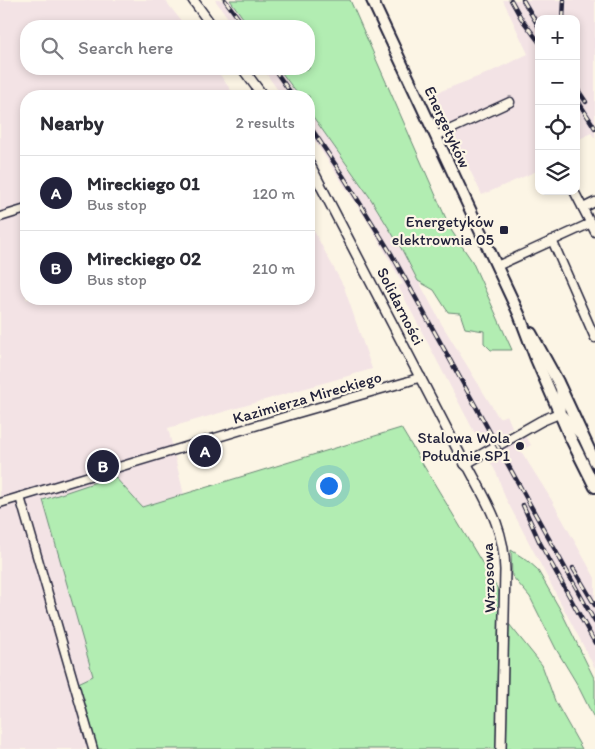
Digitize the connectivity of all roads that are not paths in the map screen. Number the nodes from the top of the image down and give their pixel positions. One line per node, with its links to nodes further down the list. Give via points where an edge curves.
1 (193, 0): 3 (street)
2 (372, 0): 7 (main road, Energetyków)
3 (208, 20)
4 (247, 75): 5 (street)
5 (259, 90)
6 (510, 102): 7 (street)
7 (436, 136): 17 (main road, Energetyków)
8 (315, 174): 20 (street, Solidarności)
9 (576, 195): 11 (street)
10 (595, 202): 11 (street)
11 (583, 208): 14 (street)
12 (20, 211): 13 (street)
13 (0, 217)
14 (591, 223): 15 (street); 16 (street)
15 (595, 232)
16 (552, 240): 17 (street); 19 (street)
17 (497, 266): 18 (main road, Energetyków)
18 (519, 314): 21 (main road, Energetyków); 22 (main road, Energetyków)
19 (595, 338)
20 (421, 377): 25 (street, Solidarności); 27 (street, Kazimierza Mireckiego)
21 (561, 387): 22 (street); 23 (main road, Energetyków)
22 (560, 413): 23 (street); 25 (street); 26 (main road, Energetyków)
23 (584, 438): 24 (main road, Energetyków)
24 (595, 462)
25 (465, 464): 30 (street, Wrzosowa, via 502,536)
26 (595, 487)
27 (20, 497): 28 (street, Kazimierza Mireckiego); 29 (street)
28 (0, 503)
29 (92, 749)
30 (501, 749)

